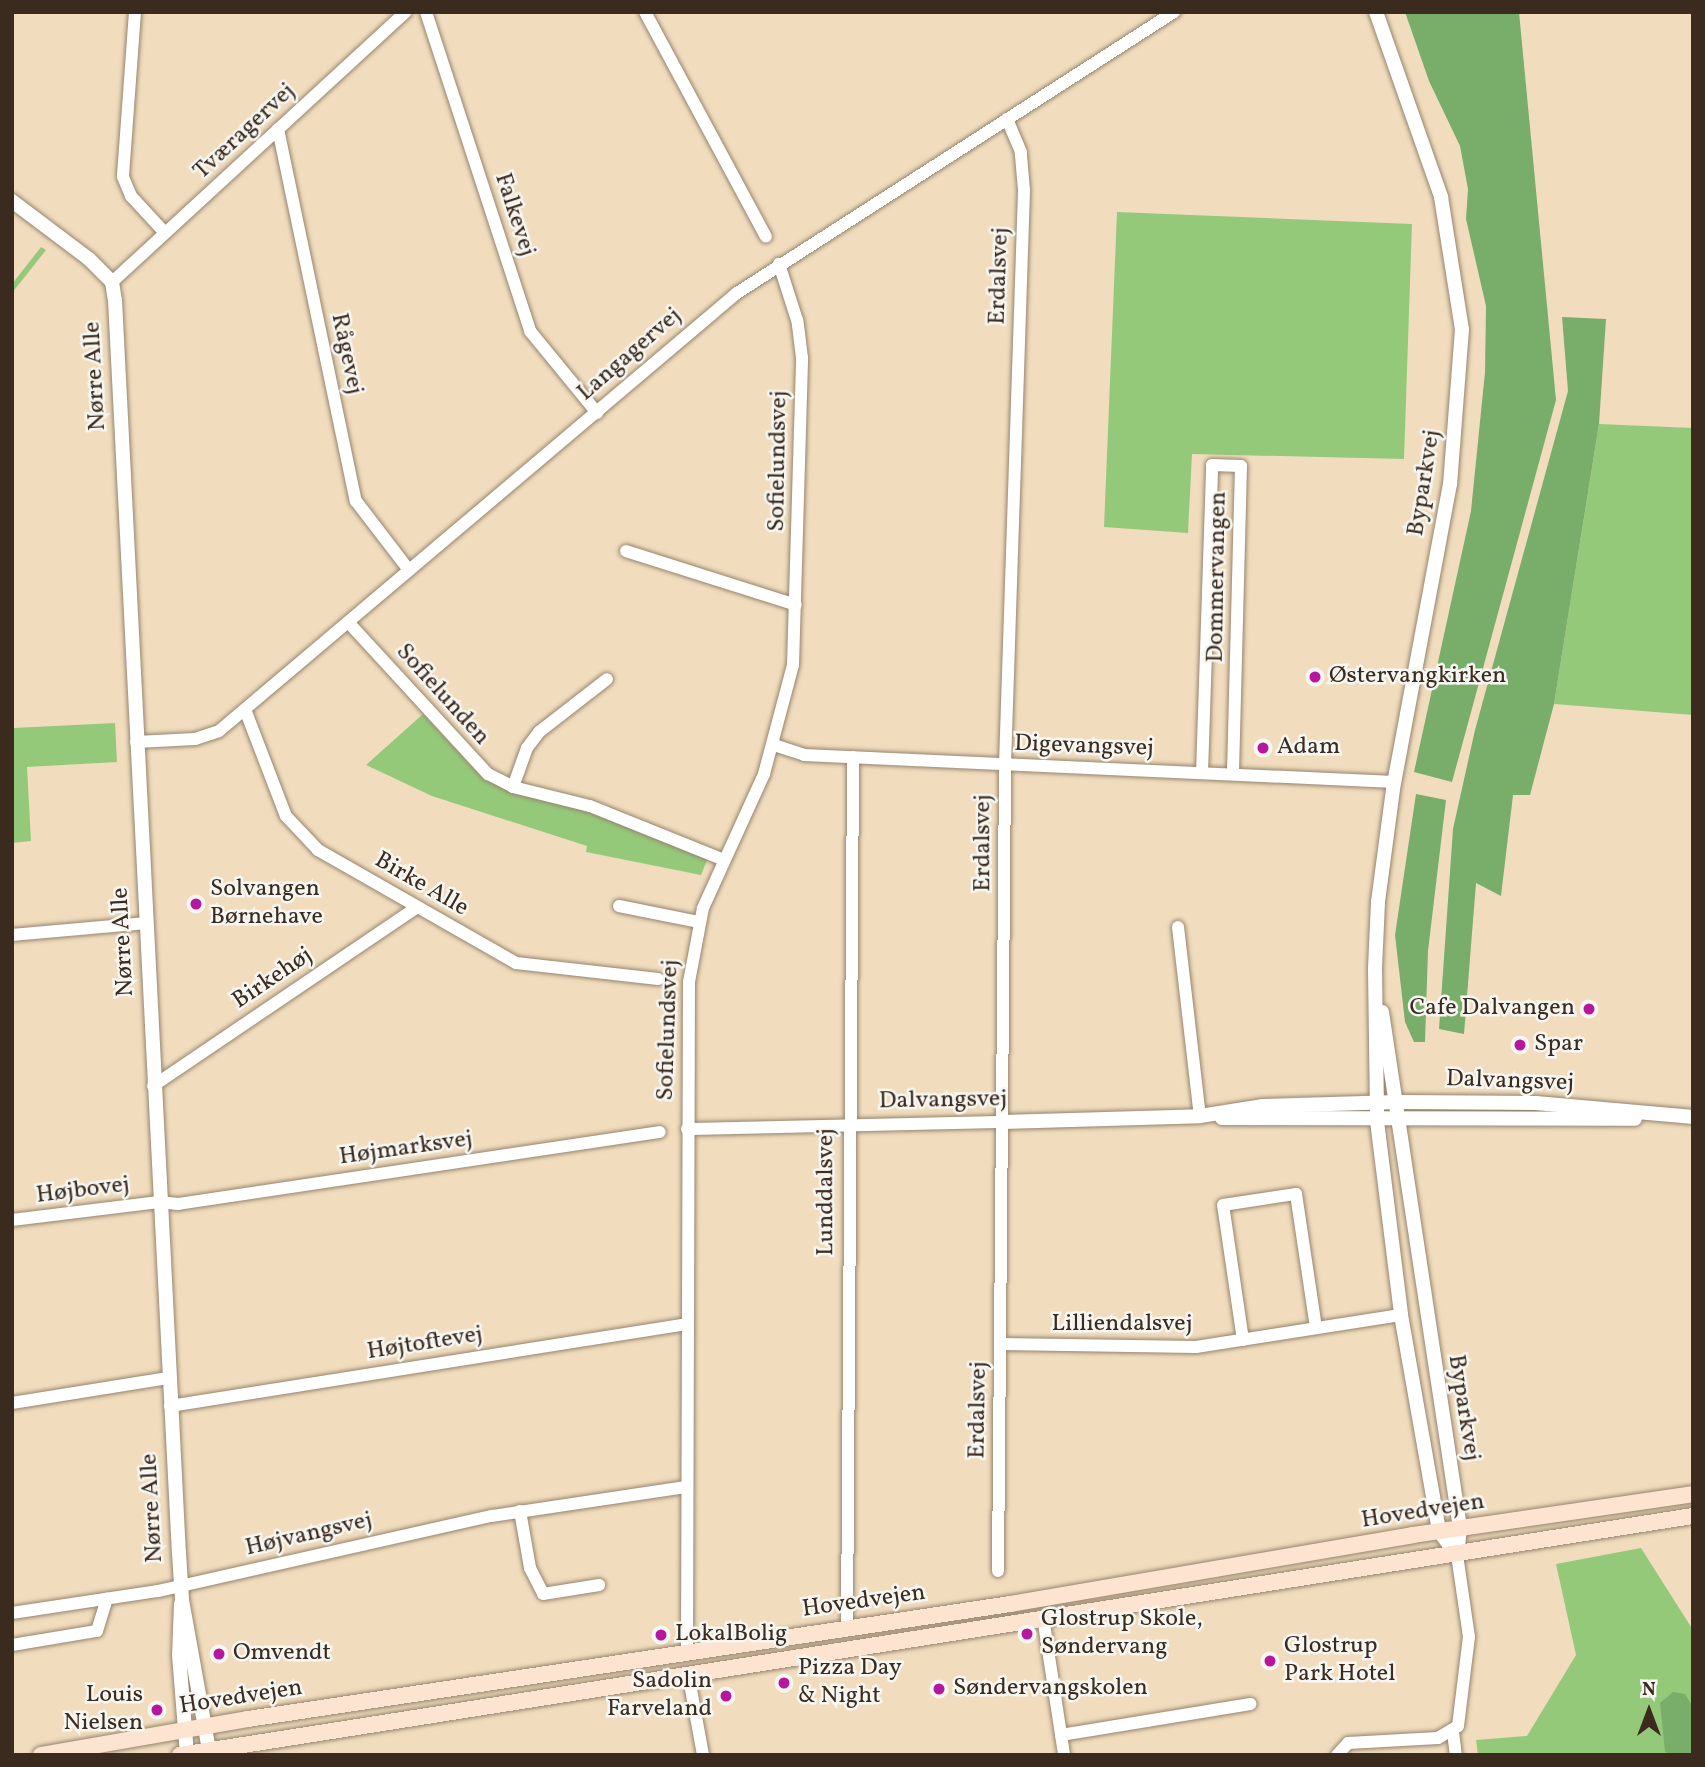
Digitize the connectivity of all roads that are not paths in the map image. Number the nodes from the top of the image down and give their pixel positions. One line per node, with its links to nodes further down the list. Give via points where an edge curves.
1 (135, 12): 10 (street, via 123,177 131,196)
2 (406, 12): 8 (street, Tværagervej)
3 (426, 12): 14 (street, Falkevej, via 530,331)
4 (1174, 12): 7 (street, Langagervej)
5 (1376, 12): 27 (street, Byparkvej, via 1441,197 1462,329 1450,484)
6 (647, 13): 11 (street)
7 (1007, 119): 12 (street, Langagervej); 24 (street, Erdalsvej, via 1021,152 1024,190)
8 (278, 129): 10 (street, Tværagervej); 16 (street, Rågevej, via 356,501)
9 (12, 201): 13 (street)
10 (165, 233): 13 (street, Tværagervej)
11 (766, 237)
12 (779, 264): 14 (street, Langagervej, via 705,318); 17 (street, Sofielundsvej, via 797,320 802,358)
13 (112, 282): 21 (street, Nørre Alle)
14 (597, 413): 16 (street, Langagervej)
15 (626, 551): 17 (street)
16 (409, 570): 18 (street, Langagervej)
17 (796, 605): 22 (street, Sofielundsvej, via 793,665)
18 (348, 622): 20 (street, Langagervej); 28 (street, Sofielunden, via 470,759)
19 (607, 679): 28 (street, Sofielunden, via 538,732)
20 (246, 712): 21 (street, Langagervej, via 219,731 195,739); 31 (street, Birke Alle, via 286,816 302,835 318,850)
21 (136, 742): 33 (street, Nørre Alle)
22 (774, 745): 23 (street, Digevangsvej, via 798,754); 29 (street, Sofielundsvej)
23 (853, 757): 24 (street, Digevangsvej); 45 (street, Lunddalsvej)
24 (1005, 764): 25 (street, Digevangsvej); 44 (street, Erdalsvej)
25 (1202, 773): 26 (street, Digevangsvej); 26 (street, Dommervangen, via 1212,465 1241,466)
26 (1233, 774): 27 (street, Digevangsvej)
27 (1394, 782): 36 (street, Byparkvej)
28 (513, 787): 29 (street, Sofielunden, via 590,806)
29 (722, 859): 32 (street, Sofielundsvej)
30 (618, 906): 32 (street)
31 (417, 907): 37 (street, Birke Alle, via 516,963); 38 (street, Birkehøj)
32 (699, 922): 46 (street, Sofielundsvej, via 689,982)
33 (146, 923): 35 (street); 38 (street, Nørre Alle)
34 (1178, 927): 41 (street)
35 (12, 935)
36 (1374, 969): 39 (street, Byparkvej); 40 (street, Byparkvej)
37 (658, 979)
38 (153, 1086): 48 (street, Nørre Alle)
39 (1377, 1102): 40 (street, Dalvangsvej); 41 (street, Dalvangsvej, via 1263,1106); 42 (street, Byparkvej)
40 (1398, 1102): 43 (street, Byparkvej); 43 (street, Dalvangsvej, via 1536,1103 1693,1117)
41 (1200, 1116): 42 (street, Dalvangsvej); 44 (street, Dalvangsvej)
42 (1377, 1121): 43 (street, Dalvangsvej); 50 (street, Byparkvej)
43 (1400, 1121): 62 (street, Byparkvej)
44 (1003, 1122): 45 (street, Dalvangsvej); 54 (street, Erdalsvej)
45 (849, 1125): 46 (street, Dalvangsvej); 71 (street, Lunddalsvej)
46 (687, 1129): 51 (street, Sofielundsvej)
47 (660, 1132): 48 (street, Højmarksvej, via 192,1202)
48 (159, 1202): 49 (street, Højbovej); 55 (street, Nørre Alle)
49 (12, 1220)
50 (1401, 1315): 52 (street, Lilliendalsvej); 63 (street, Byparkvej)
51 (687, 1324): 57 (street, Højtoftevej); 58 (street, Sofielundsvej)
52 (1316, 1328): 53 (street, Lilliendalsvej); 53 (street, via 1296,1194 1223,1205)
53 (1243, 1340): 54 (street, Lilliendalsvej, via 1161,1350)
54 (1001, 1344): 65 (street, Erdalsvej)
55 (168, 1378): 56 (street); 57 (street, Nørre Alle)
56 (12, 1402)
57 (170, 1406): 67 (street, Nørre Alle)
58 (685, 1487): 60 (street, Højvangsvej); 74 (street, Sofielundsvej)
59 (1693, 1494): 62 (main road, Hovedvejen)
60 (520, 1511): 66 (street, via 530,1568 543,1594); 67 (street, Højvangsvej)
61 (1693, 1516): 64 (main road, Hovedvejen)
62 (1460, 1528): 63 (main road, Hovedvejen); 64 (street, Byparkvej)
63 (1439, 1531): 64 (street, Byparkvej); 71 (main road, Hovedvejen)
64 (1457, 1555): 70 (main road, Hovedvejen); 79 (street, via 1469,1637 1461,1720)
65 (998, 1571)
66 (599, 1585)
67 (182, 1593): 68 (street, Højvangsvej); 77 (street, Nørre Alle); 78 (street, Nørre Alle, via 178,1624)
68 (107, 1598): 69 (street, Højvangsvej); 73 (street, via 97,1632)
69 (12, 1613)
70 (1043, 1617): 75 (main road, Hovedvejen); 80 (street)
71 (847, 1627): 72 (main road, Hovedvejen)
72 (825, 1630): 74 (main road, Hovedvejen); 75 (main road, via 762,1649 699,1660)
73 (12, 1645)
74 (687, 1651): 77 (main road, Hovedvejen)
75 (688, 1674): 81 (main road, Hovedvejen); 84 (street)
76 (1250, 1704): 80 (street)
77 (206, 1726): 78 (main road, Hovedvejen); 81 (street, Nørre Alle)
78 (183, 1730): 82 (street, Nørre Alle); 83 (main road, Hovedvejen)
79 (1453, 1732): 86 (street, via 1438,1738 1348,1743); 87 (street)
80 (1061, 1735): 85 (street)
81 (210, 1753): 82 (main road, Hovedvejen)
82 (184, 1754)
83 (41, 1755)
84 (703, 1755)
85 (1064, 1755)
86 (1337, 1755)
87 (1456, 1755)

